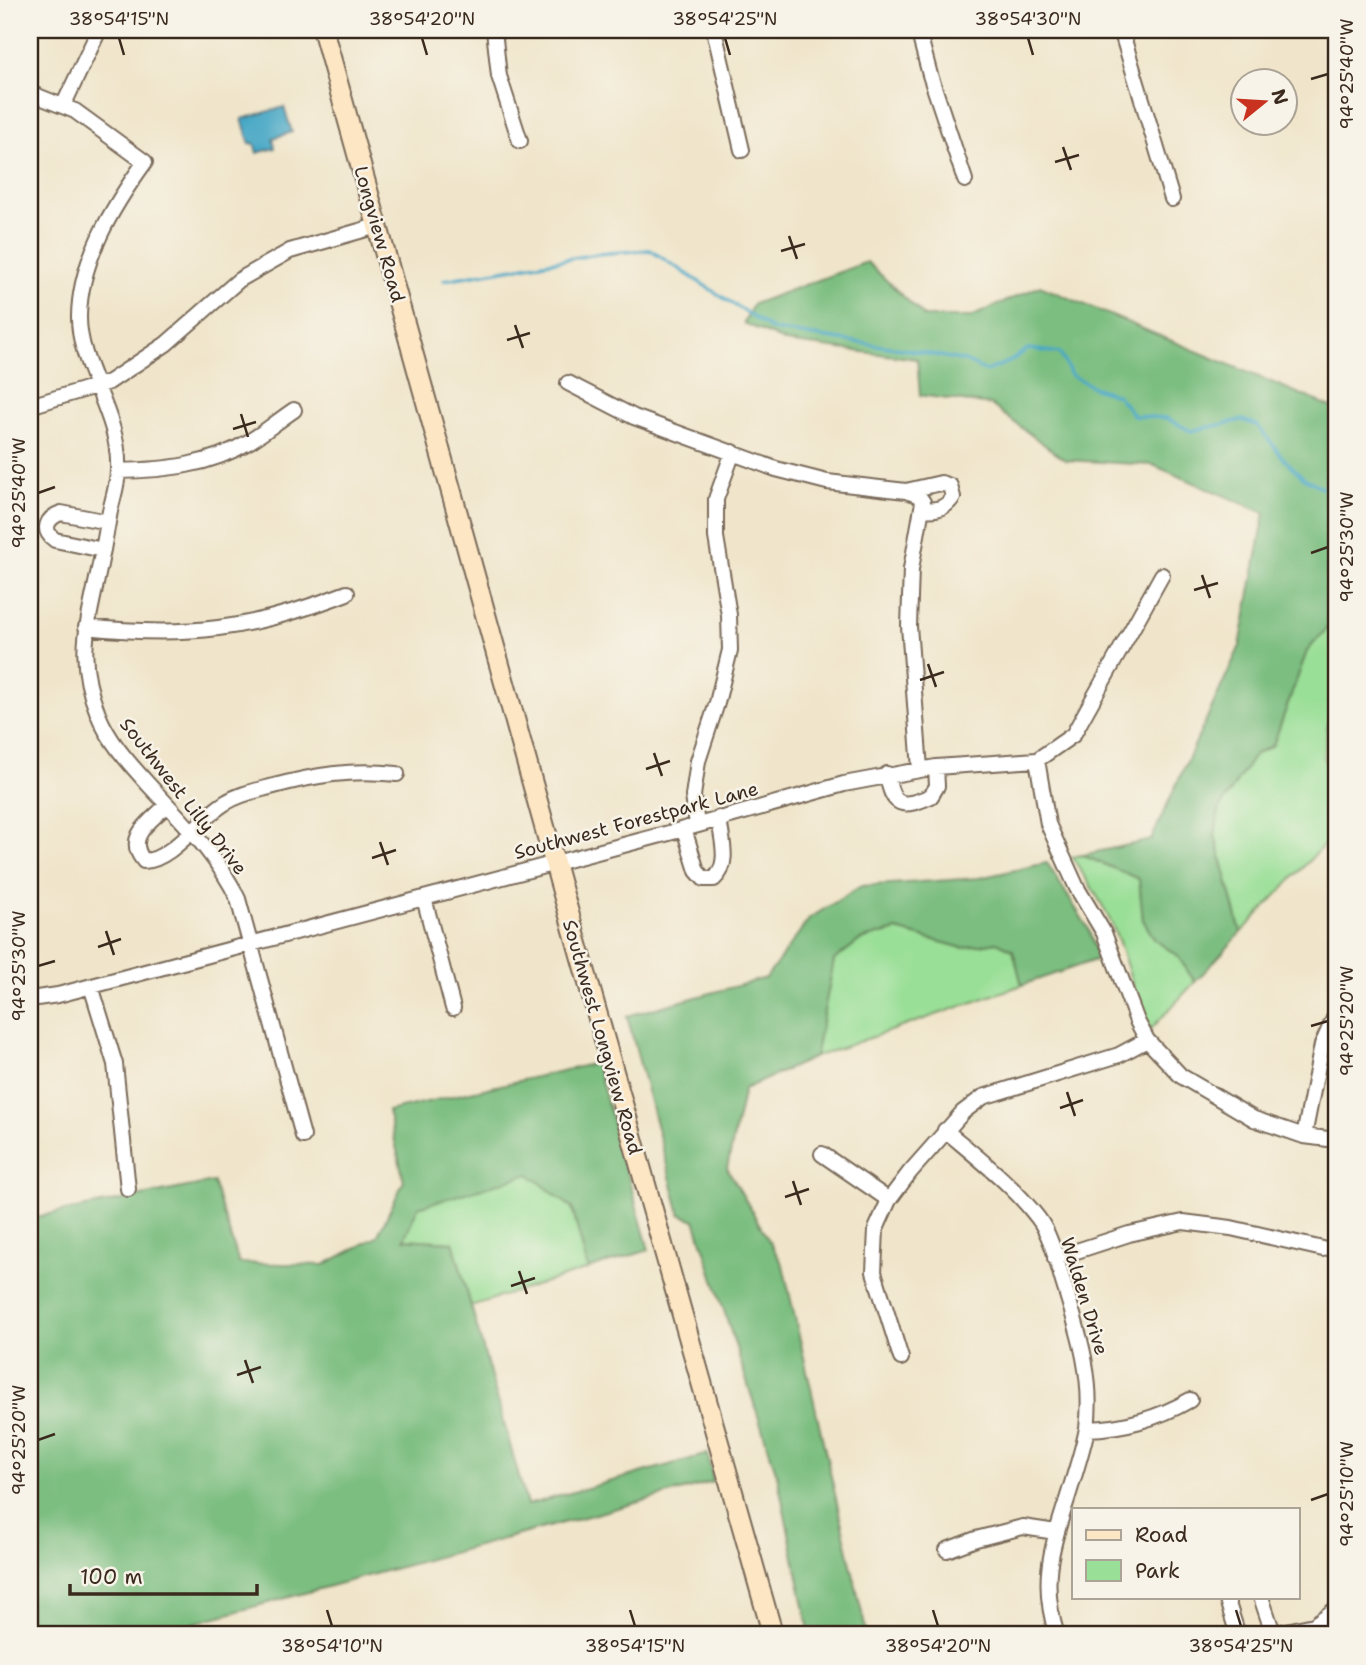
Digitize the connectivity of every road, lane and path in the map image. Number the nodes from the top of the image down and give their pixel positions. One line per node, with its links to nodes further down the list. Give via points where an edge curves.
1 (100, 30): 8 (street)
2 (323, 30): 13 (street, Longview Road)
3 (494, 30): 9 (street, via 499,76)
4 (714, 30): 10 (street)
5 (918, 30): 11 (street)
6 (1121, 30): 12 (street)
7 (30, 93): 8 (street)
8 (63, 106): 15 (street, Southwest Lilly Drive, via 145,162 118,198 86,278 79,317)
9 (520, 141)
10 (742, 150)
11 (965, 180)
12 (1172, 199)
13 (377, 226): 15 (street, via 290,251 239,280 166,344); 18 (street, Longview Road)
14 (568, 383): 19 (street, via 634,418)
15 (98, 385): 16 (street); 20 (street, Southwest Lilly Drive, via 116,435)
16 (30, 406)
17 (294, 410): 20 (street, via 250,442 207,461)
18 (437, 437): 37 (street, Southwest Longview Road)
19 (733, 452): 21 (street, via 827,482); 35 (street, via 716,499 716,537 730,650 698,761)
20 (118, 471): 23 (street, Southwest Lilly Drive)
21 (906, 491): 22 (street, via 918,495); 22 (street, via 941,482 950,486 953,496 948,505)
22 (923, 509): 30 (street, via 911,569 909,626)
23 (108, 522): 24 (street, Southwest Lilly Drive); 24 (street, via 61,513 48,522 47,530 55,540)
24 (103, 550): 27 (street, Southwest Lilly Drive)
25 (1163, 575): 28 (street, via 1073,735)
26 (346, 593): 27 (street, via 281,617 208,631 153,633)
27 (86, 627): 33 (street, Southwest Lilly Drive, via 86,666 98,715 112,741)
28 (1037, 761): 29 (street, Southwest Forestpark Lane); 44 (street, via 1048,824 1104,933)
29 (936, 766): 30 (street, Southwest Forestpark Lane); 32 (street, via 937,786 931,796 908,803 890,793)
30 (920, 769): 32 (street, Southwest Forestpark Lane)
31 (397, 774): 36 (street, via 314,775 244,794 226,802)
32 (887, 774): 34 (street, Southwest Forestpark Lane)
33 (167, 805): 36 (street, Southwest Lilly Drive); 36 (street, via 136,840 136,850 144,861 160,856)
34 (719, 818): 35 (street, Southwest Forestpark Lane); 35 (street, via 724,859 722,872 714,879 704,879 697,871)
35 (690, 827): 37 (street, Southwest Forestpark Lane)
36 (191, 831): 39 (street, Southwest Lilly Drive, via 230,883)
37 (554, 863): 38 (street, Southwest Forestpark Lane); 63 (street, Southwest Longview Road)
38 (424, 898): 39 (street, Southwest Forestpark Lane); 42 (street)
39 (251, 944): 40 (street, Southwest Forestpark Lane); 46 (street, Southwest Lilly Drive)
40 (91, 986): 41 (street, Southwest Forestpark Lane); 50 (street, via 115,1064)
41 (30, 999)
42 (453, 1007)
43 (1336, 1014): 47 (street, via 1322,1045)
44 (1147, 1040): 45 (street, via 1119,1055 983,1097); 47 (street, via 1181,1076 1254,1119)
45 (945, 1130): 51 (street); 53 (street, Walden Drive, via 1015,1189 1040,1221)
46 (303, 1136)
47 (1304, 1136): 48 (street)
48 (1336, 1140)
49 (822, 1154): 51 (street)
50 (128, 1189)
51 (889, 1200): 54 (street, via 876,1229 874,1272)
52 (1323, 1249): 53 (street, via 1183,1222)
53 (1055, 1258): 56 (street, Walden Drive, via 1085,1359)
54 (901, 1358)
55 (1190, 1400): 56 (street, via 1166,1414 1118,1428)
56 (1087, 1429): 57 (street, Walden Drive)
57 (1056, 1532): 58 (street, via 1023,1527); 64 (street, Walden Drive, via 1047,1591)
58 (947, 1550)
59 (1226, 1598): 65 (street)
60 (1261, 1598): 62 (street)
61 (1336, 1609): 62 (street, via 1314,1626)
62 (1270, 1634)
63 (773, 1635)
64 (1057, 1635)
65 (1238, 1635)

